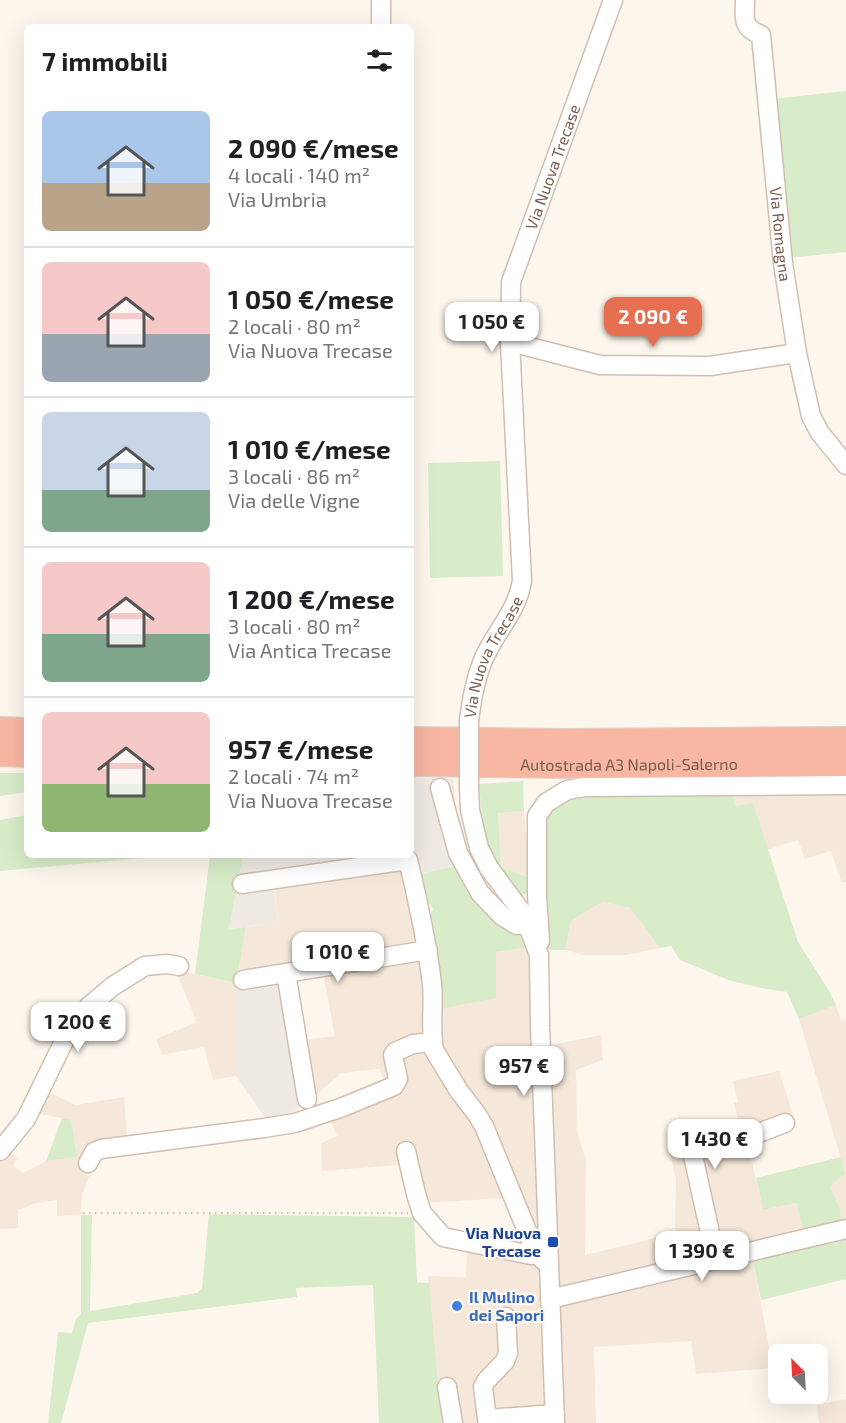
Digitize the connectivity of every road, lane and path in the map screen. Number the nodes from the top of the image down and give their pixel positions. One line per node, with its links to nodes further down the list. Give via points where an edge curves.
1 (381, 0): 4 (street)
2 (613, 0): 5 (street, Via Nuova Trecase, via 511,282)
3 (745, 0): 6 (street, Via Romagna, via 746,25 761,35 783,263)
4 (381, 24)
5 (510, 342): 6 (street, via 600,365 710,366); 19 (street, Via Nuova Trecase, bridge, via 522,580 519,596 483,659 473,690 469,787 479,848 489,868)
6 (797, 353): 7 (street, Via Romagna, via 811,416)
7 (846, 465)
8 (0, 730): 9 (highway)
9 (24, 731)
10 (414, 740): 11 (highway, Autostrada A3 Napoli-Salerno)
11 (846, 740)
12 (0, 753): 13 (highway)
13 (24, 754)
14 (414, 763): 15 (highway, Autostrada A3 Napoli-Salerno)
15 (846, 763)
16 (846, 785): 19 (street, via 567,790 546,803 537,816)
17 (440, 788): 19 (street, via 458,853 480,893 502,916 517,925)
18 (242, 884): 20 (street, via 408,860)
19 (529, 910): 33 (street, Via Nuova Trecase, via 538,948)
20 (428, 950): 22 (street); 24 (street, via 434,1002)
21 (179, 966): 27 (street, via 145,966 89,1006 66,1037 26,1119)
22 (286, 973): 23 (street); 25 (street)
23 (243, 980)
24 (432, 1042): 29 (street, via 413,1044 395,1052 398,1079 394,1086 344,1107 296,1123 101,1149 94,1152); 33 (street, via 484,1126 516,1208)
25 (307, 1099)
26 (785, 1123): 34 (street, via 692,1151)
27 (0, 1151)
28 (406, 1151): 31 (street)
29 (88, 1163)
30 (83, 1213): 31 (path)
31 (422, 1213): 33 (street, via 451,1240)
32 (846, 1229): 34 (street)
33 (543, 1259): 35 (street, Via Nuova Trecase)
34 (716, 1260): 35 (street)
35 (550, 1299): 38 (street, Via Nuova Trecase)
36 (506, 1317): 39 (street, via 508,1353 483,1386)
37 (447, 1387): 40 (street)
38 (555, 1419): 39 (street)
39 (487, 1421)
40 (453, 1423)

